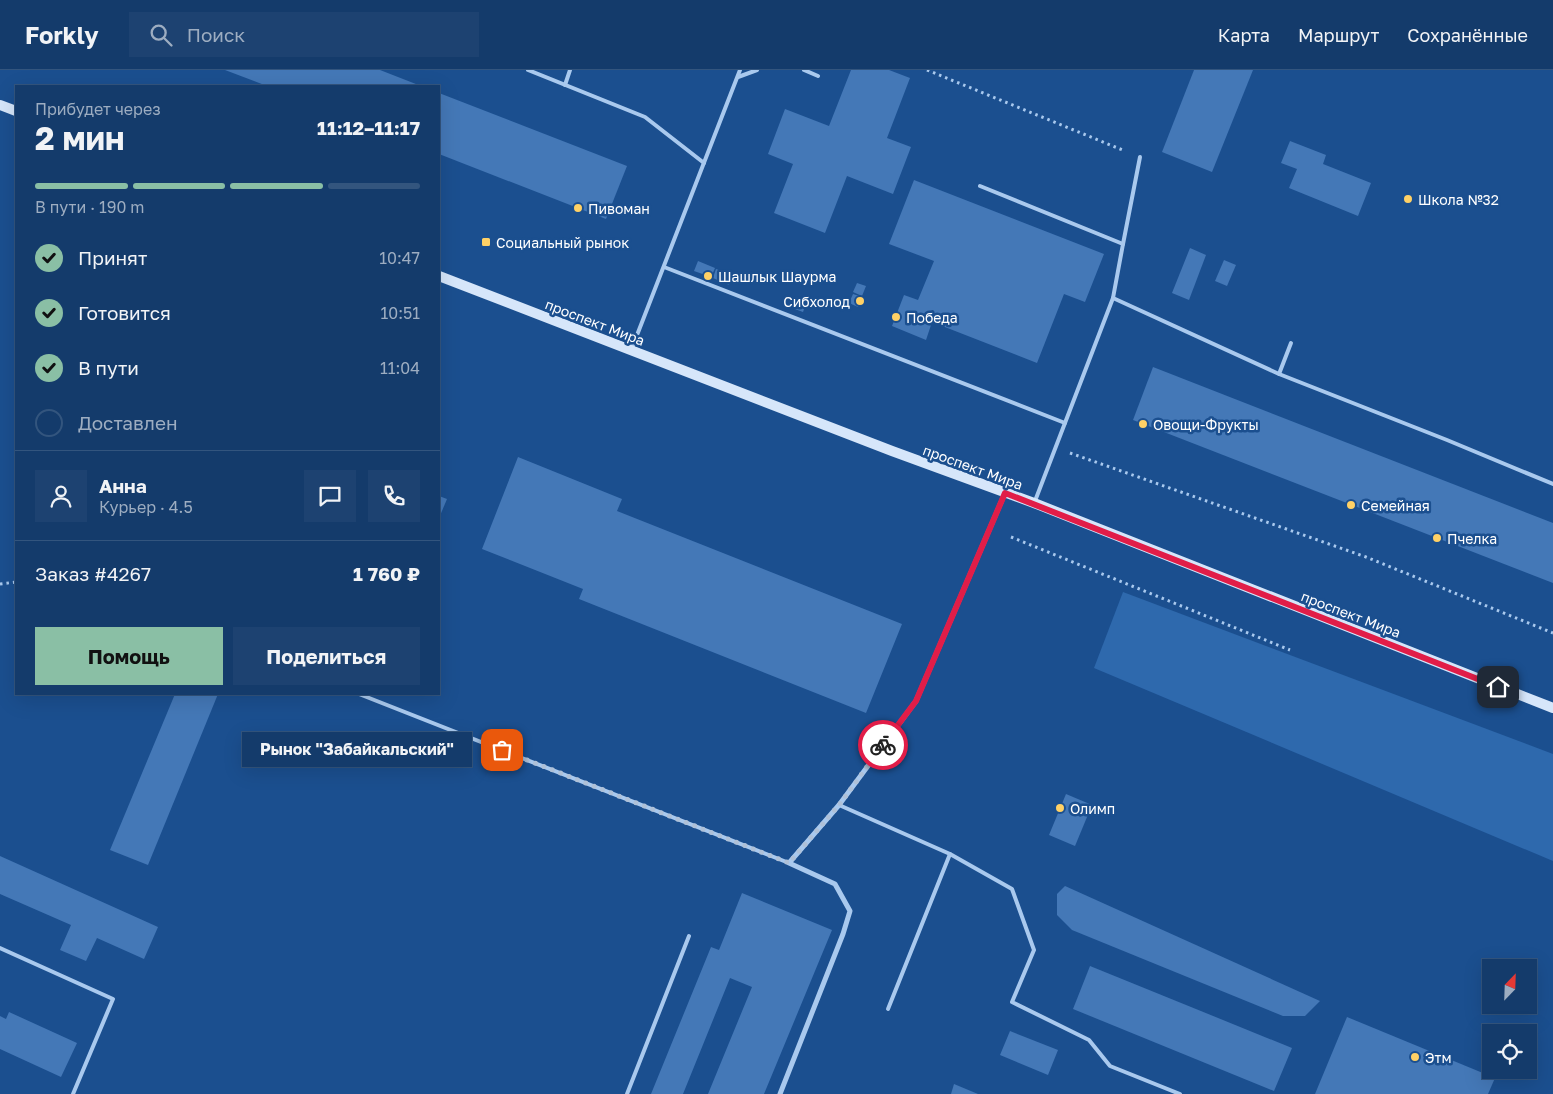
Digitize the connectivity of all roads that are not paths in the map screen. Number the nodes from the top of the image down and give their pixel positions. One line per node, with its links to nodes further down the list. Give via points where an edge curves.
1 (528, 70): 8 (lane)
2 (570, 70): 8 (lane)
3 (740, 70): 7 (lane)
4 (757, 70): 7 (lane)
5 (804, 70): 6 (lane)
6 (818, 76)
7 (738, 77): 12 (lane)
8 (565, 85): 12 (lane, via 645,117)
9 (0, 105): 10 (main road)
10 (15, 111)
11 (1140, 157): 14 (lane)
12 (704, 163): 15 (lane)
13 (980, 186): 14 (lane)
14 (1123, 244): 17 (lane)
15 (664, 267): 19 (lane); 21 (lane)
16 (440, 276): 19 (main road, проспект Мира)
17 (1113, 298): 20 (lane); 21 (lane)
18 (1291, 343): 20 (lane)
19 (631, 350): 23 (main road, проспект Мира)
20 (1279, 374): 22 (lane)
21 (1064, 423): 24 (lane)
22 (1553, 484)
23 (1005, 493): 24 (main road, проспект Мира); 27 (street, via 916,701)
24 (1034, 503): 26 (main road, проспект Мира)
25 (362, 695): 29 (lane)
26 (1553, 708)
27 (839, 805): 28 (lane); 29 (street)
28 (950, 854): 32 (lane); 36 (lane, via 1012,889 1034,950 1012,1002 1090,1040 1110,1066)
29 (789, 863): 35 (street, via 835,884 850,912)
30 (689, 936): 34 (lane)
31 (0, 948): 33 (lane, via 114,1000)
32 (888, 1009)
33 (73, 1094)
34 (627, 1094)
35 (780, 1094)
36 (1180, 1094)

